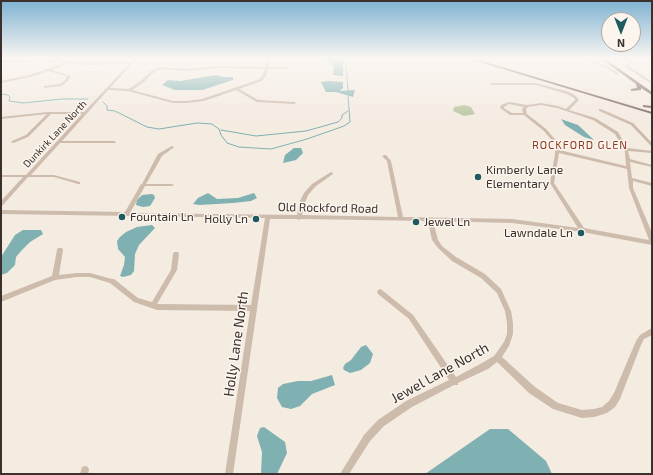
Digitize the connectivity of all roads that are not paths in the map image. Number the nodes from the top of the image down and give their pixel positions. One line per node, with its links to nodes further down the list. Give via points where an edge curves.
1 (12, 80): 10 (street)
2 (66, 80): 13 (street)
3 (116, 80): 14 (street, Dunkirk Lane North)
4 (144, 80): 17 (street)
5 (261, 80): 15 (street)
6 (542, 80): 26 (main road)
7 (558, 80): 22 (main road)
8 (633, 80): 12 (main road)
9 (639, 80): 16 (main road)
10 (1, 82)
11 (492, 84): 23 (street, via 536,84 568,93 577,100)
12 (638, 84): 18 (main road, via 639,89); 19 (main road)
13 (45, 87)
14 (108, 89): 17 (street); 25 (street, Dunkirk Lane North)
15 (237, 89): 17 (street, via 203,100 180,102 166,101); 20 (street, via 257,100)
16 (652, 89)
17 (130, 90)
18 (633, 90)
19 (652, 94)
20 (294, 103)
21 (527, 106): 23 (street, via 546,104); 27 (street, via 524,109); 27 (street, via 509,103 502,106 511,114)
22 (652, 107)
23 (567, 110): 28 (street)
24 (50, 113): 25 (street); 29 (street); 30 (street, via 27,136)
25 (85, 113): 31 (street, Dunkirk Lane North)
26 (652, 113)
27 (525, 114): 36 (street, via 550,134)
28 (591, 117): 33 (street, via 601,109 632,124); 35 (street, via 614,130)
29 (1, 118)
30 (13, 142)
31 (58, 142): 32 (street); 44 (street, Dunkirk Lane North)
32 (114, 142)
33 (652, 145)
34 (172, 148): 49 (street, via 160,155)
35 (625, 148): 37 (street); 39 (street)
36 (558, 151): 41 (street); 57 (street, via 553,186)
37 (652, 152)
38 (384, 156): 55 (street, via 389,161)
39 (628, 160): 40 (street); 41 (street)
40 (652, 166)
41 (628, 168): 45 (street)
42 (331, 174): 54 (street, via 314,185 306,194)
43 (1, 176): 44 (street)
44 (27, 176): 46 (street, via 54,176); 50 (street, Dunkirk Lane North)
45 (630, 179): 48 (street); 58 (street, via 632,192)
46 (78, 183)
47 (172, 184): 49 (street)
48 (652, 184)
49 (142, 185): 52 (street)
50 (1, 204)
51 (1, 212): 52 (street, Old Rockford Road)
52 (127, 214): 53 (street, Old Rockford Road)
53 (268, 217): 54 (street, Old Rockford Road); 66 (street, Holly Lane North)
54 (299, 218): 55 (street, Old Rockford Road)
55 (401, 218): 56 (street, Old Rockford Road)
56 (430, 219): 57 (street, Old Rockford Road, via 512,221); 68 (street, Jewel Lane North, via 435,240 440,247 492,283 504,301 510,334 507,344)
57 (582, 230): 59 (street, Old Rockford Road)
58 (652, 240)
59 (652, 243)
60 (60, 250): 62 (street)
61 (176, 254): 65 (street, via 174,270)
62 (55, 278): 64 (street); 65 (street, via 77,275 102,278 112,282 136,300)
63 (380, 292): 69 (street, via 411,316)
64 (1, 298)
65 (153, 306): 66 (street)
66 (254, 308): 70 (street, Holly Lane North)
67 (652, 331): 68 (street, via 638,343 612,404 594,413 582,414 556,406 532,390)
68 (497, 358): 69 (street, Jewel Lane North)
69 (455, 382): 71 (street, Jewel Lane North, via 409,404 381,423 367,438)
70 (229, 474)
71 (344, 474)

